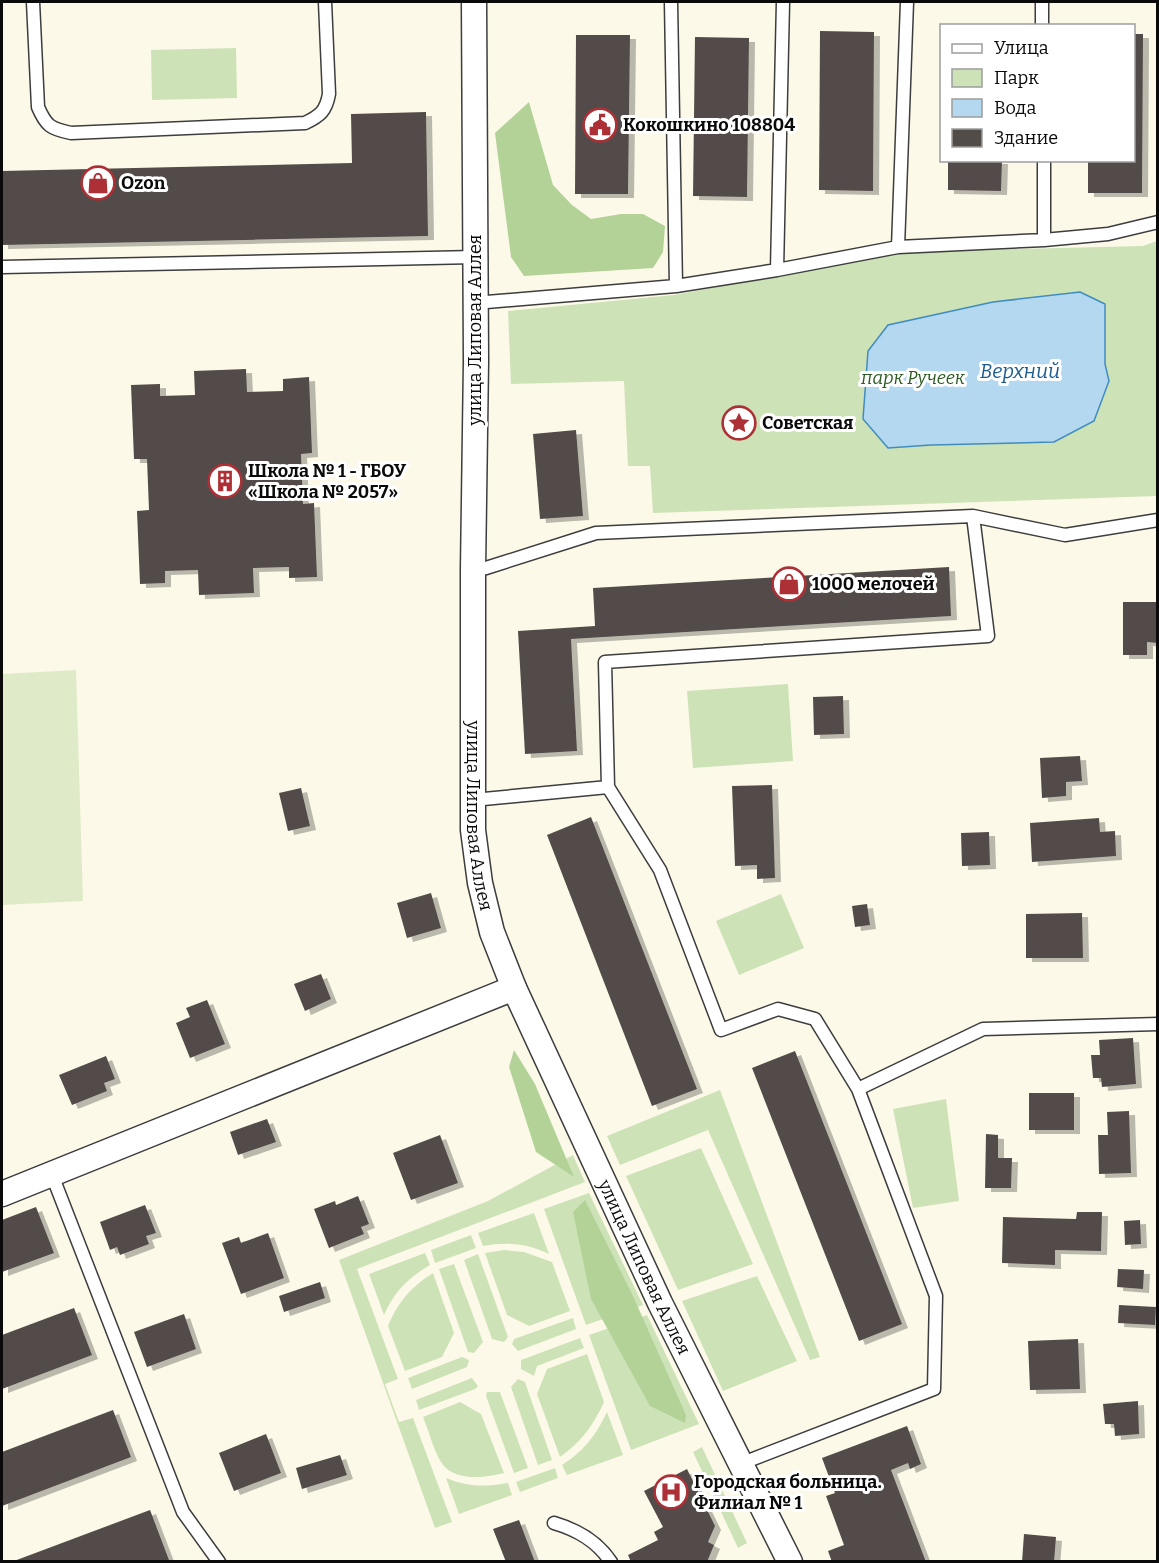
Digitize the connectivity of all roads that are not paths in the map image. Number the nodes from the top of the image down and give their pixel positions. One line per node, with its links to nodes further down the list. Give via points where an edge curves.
1 (33, 2): 2 (lane, via 38,107 44,122 54,130 70,134 305,123 319,116 327,107 329,94)
2 (325, 2)
3 (474, 2): 13 (street, улица Липовая Аллея)
4 (671, 2): 16 (lane)
5 (783, 2): 15 (lane)
6 (906, 2): 12 (lane)
7 (1042, 2): 8 (lane)
8 (1042, 24)
9 (1044, 162): 11 (lane)
10 (1158, 222): 11 (lane, via 1108,234)
11 (1044, 240): 12 (lane)
12 (898, 247): 15 (lane)
13 (475, 257): 14 (lane); 17 (street, улица Липовая Аллея)
14 (2, 267)
15 (777, 270): 16 (lane)
16 (676, 286): 17 (lane)
17 (475, 303): 20 (street, улица Липовая Аллея)
18 (973, 516): 19 (lane, via 1065,535); 20 (lane, via 596,533); 21 (lane, via 988,636 605,662)
19 (1158, 520)
20 (473, 570): 22 (street, улица Липовая Аллея)
21 (608, 787): 22 (lane); 25 (lane, via 660,870 721,1030 778,1009 815,1019)
22 (473, 800): 23 (street, улица Липовая Аллея, via 473,830 484,903)
23 (514, 988): 26 (street); 28 (street, улица Липовая Аллея, via 660,1303)
24 (1158, 1024): 25 (lane, via 983,1029)
25 (858, 1089): 28 (lane, via 936,1296 934,1389)
26 (52, 1175): 27 (street); 30 (lane, via 183,1512)
27 (2, 1194)
28 (740, 1464): 32 (street, улица Липовая Аллея)
29 (554, 1523): 31 (lane, via 589,1538)
30 (219, 1562)
31 (611, 1562)
32 (790, 1562)

